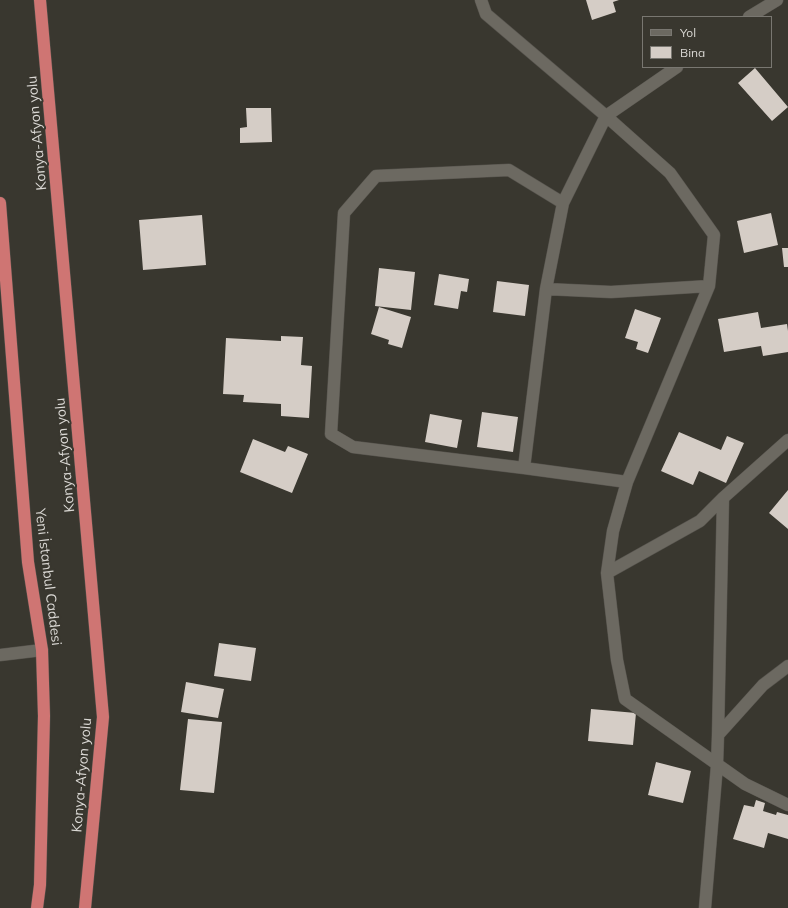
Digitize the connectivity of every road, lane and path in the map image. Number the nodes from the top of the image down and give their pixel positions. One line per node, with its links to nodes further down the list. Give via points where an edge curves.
1 (40, 0): 23 (highway, Konya-Afyon yolu, via 104,717)
2 (481, 0): 6 (street, via 486,14)
3 (777, 0): 4 (street)
4 (751, 16)
5 (676, 68): 6 (street)
6 (606, 116): 8 (street); 9 (street, via 670,173 714,235)
7 (0, 203): 16 (highway, Yeni İstanbul Caddesi, via 28,562)
8 (563, 203): 10 (street); 12 (street, via 509,170 376,176 344,213 330,434 353,447)
9 (709, 286): 10 (street, via 611,292); 13 (street)
10 (546, 289): 12 (street)
11 (788, 440): 14 (street)
12 (524, 468): 13 (street)
13 (627, 482): 15 (street, via 613,531)
14 (723, 498): 15 (street, via 700,521); 19 (street)
15 (607, 573): 20 (street, via 617,660 625,699)
16 (42, 650): 17 (street); 22 (highway, Yeni İstanbul Caddesi, via 44,724 40,885)
17 (0, 655)
18 (788, 666): 19 (street, via 763,685)
19 (718, 735): 20 (street)
20 (717, 765): 21 (street, via 745,784); 24 (street)
21 (787, 804)
22 (37, 908)
23 (85, 908)
24 (705, 908)

